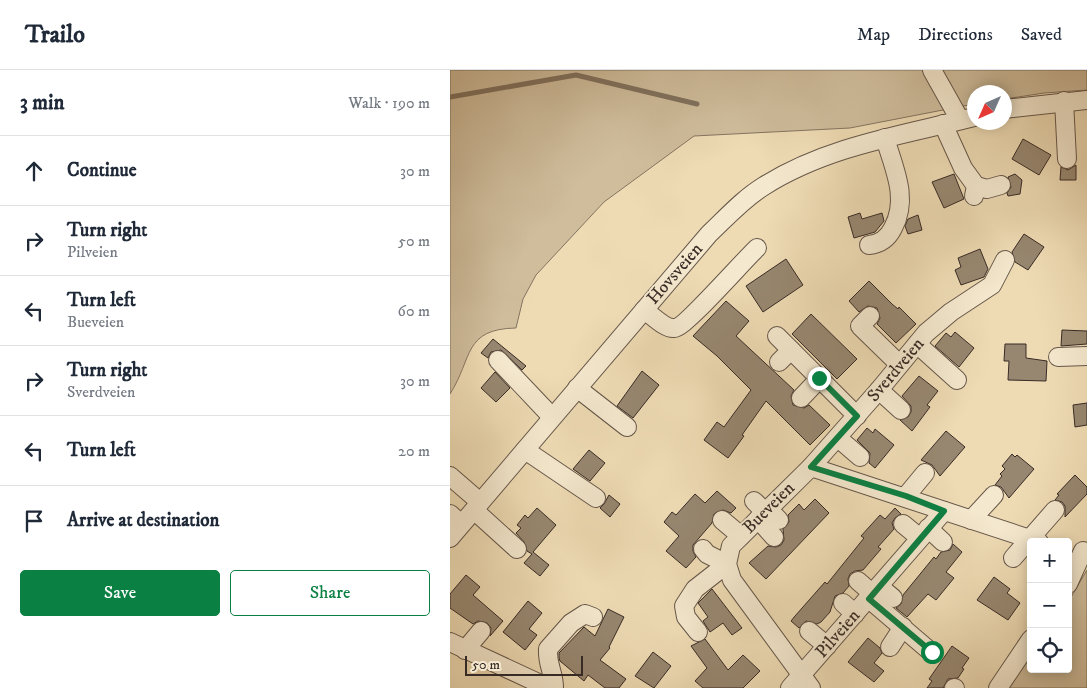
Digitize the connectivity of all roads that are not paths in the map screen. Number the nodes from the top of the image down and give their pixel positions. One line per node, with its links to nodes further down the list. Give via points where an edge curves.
1 (932, 70): 5 (street)
2 (1087, 100): 3 (street)
3 (1064, 101): 4 (street); 8 (street)
4 (1012, 108)
5 (967, 119): 6 (street, Hovsveien)
6 (943, 124): 7 (street, Hovsveien); 9 (street, via 975,191)
7 (885, 138): 10 (street, via 898,184 901,212 889,235 878,244); 13 (street, Hovsveien, via 809,163 763,187 709,234)
8 (1067, 159)
9 (1001, 185)
10 (869, 245)
11 (757, 248): 13 (street, via 692,316 676,328 670,328)
12 (1005, 260): 16 (street, Sverdveien, via 992,285 964,297)
13 (644, 310): 23 (street, Hovsveien)
14 (872, 323): 20 (street)
15 (777, 336): 22 (street, via 785,356)
16 (916, 344): 20 (street, Sverdveien); 21 (street)
17 (1058, 356): 18 (street)
18 (1087, 356)
19 (498, 360): 28 (street)
20 (899, 364): 24 (street, Sverdveien)
21 (957, 380)
22 (824, 383): 25 (street); 27 (street)
23 (577, 388): 28 (street, Hovsveien); 29 (street)
24 (879, 390): 26 (street); 27 (street, Sverdveien)
25 (806, 401)
26 (901, 410)
27 (857, 416): 30 (street, Sverdveien)
28 (552, 417): 31 (street, Hovsveien)
29 (627, 428)
30 (838, 438): 32 (street); 33 (street, Sverdveien)
31 (525, 450): 40 (street); 41 (street, Hovsveien)
32 (860, 456)
33 (811, 467): 37 (street, Bueveien); 39 (street)
34 (790, 468): 37 (street)
35 (925, 473): 39 (street)
36 (450, 476): 41 (street)
37 (790, 487): 49 (street, Bueveien, via 766,516)
38 (994, 495): 46 (street)
39 (906, 496): 43 (street)
40 (596, 498)
41 (477, 506): 44 (street, Hovsveien); 55 (street)
42 (1055, 510): 52 (street)
43 (944, 511): 46 (street); 48 (street, Pilveien)
44 (456, 519): 50 (street, Hovsveien)
45 (722, 520): 49 (street)
46 (971, 520): 51 (street)
47 (903, 524): 48 (street)
48 (924, 533): 53 (street); 62 (street, Pilveien)
49 (741, 536): 59 (street, Bueveien, via 732,546)
50 (450, 538)
51 (1028, 538)
52 (1035, 538)
53 (943, 542)
54 (1027, 546): 58 (street)
55 (517, 549)
56 (703, 550): 59 (street)
57 (1080, 550): 61 (street)
58 (1013, 558)
59 (727, 564): 67 (street, via 695,589 684,606 686,617); 74 (street, via 751,615)
60 (858, 581): 62 (street)
61 (1068, 583)
62 (879, 594): 64 (street); 70 (street, Pilveien, via 849,609)
63 (593, 617): 76 (street, via 586,614 571,623 548,649 547,662 554,673)
64 (903, 627): 71 (street); 72 (street)
65 (481, 631): 69 (street)
66 (809, 631): 70 (street)
67 (698, 632)
68 (1027, 645): 77 (street)
69 (457, 646): 73 (street)
70 (827, 646): 74 (street, Pilveien)
71 (890, 647)
72 (932, 652)
73 (522, 683): 75 (street)
74 (801, 684)
75 (548, 688)
76 (554, 688)
77 (998, 688)

